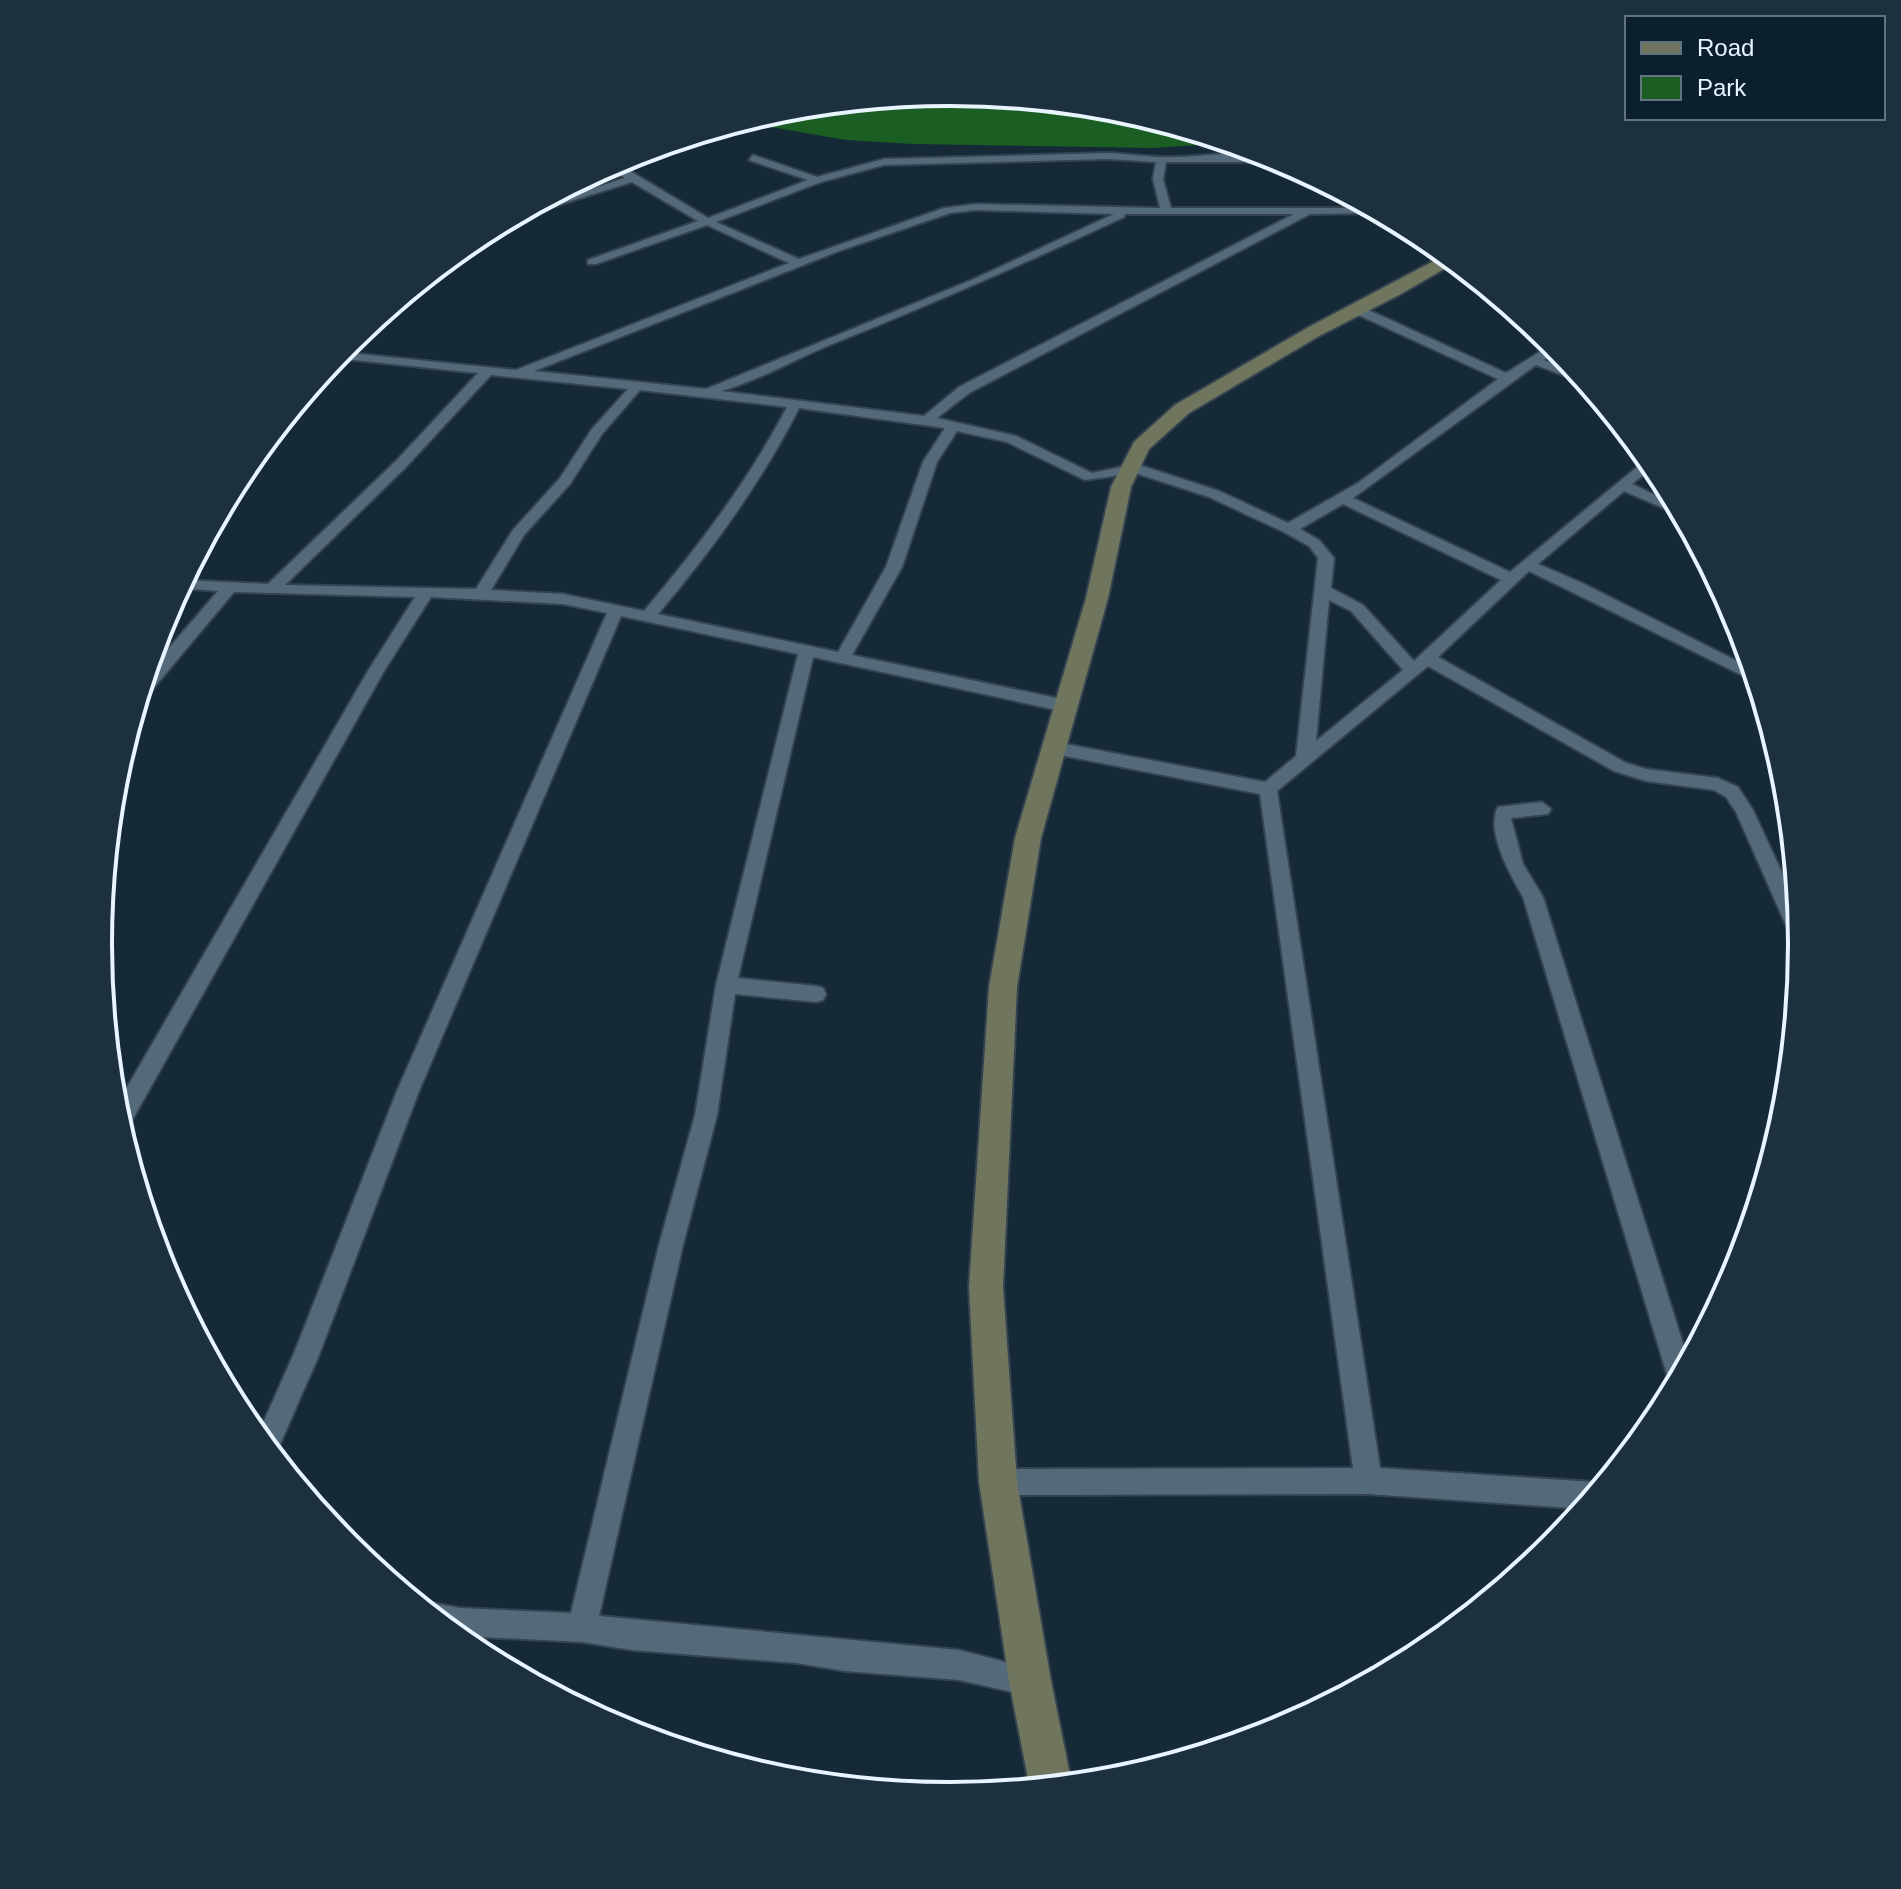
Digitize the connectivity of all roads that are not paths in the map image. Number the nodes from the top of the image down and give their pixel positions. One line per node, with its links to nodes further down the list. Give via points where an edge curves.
1 (1227, 153): 3 (street)
2 (753, 158): 6 (street)
3 (1162, 159): 6 (street, via 906,160); 8 (street, via 1158,179)
4 (623, 173): 5 (street)
5 (632, 179): 7 (street); 12 (street)
6 (817, 180): 12 (street)
7 (559, 203)
8 (1166, 210): 9 (street); 11 (street)
9 (1310, 210): 10 (street); 27 (street, via 964,390)
10 (1356, 211)
11 (1107, 215): 14 (street, via 961,207); 25 (street, via 978,281 775,363)
12 (710, 221): 13 (street); 14 (street)
13 (592, 262)
14 (801, 264): 22 (street)
15 (1440, 264): 16 (street)
16 (1358, 310): 23 (street); 29 (street, via 1182,409 1141,446)
17 (1545, 354): 19 (street)
18 (354, 356): 20 (street)
19 (1535, 360): 21 (street); 23 (street)
20 (488, 370): 22 (street); 39 (street, via 401,464)
21 (1561, 371)
22 (519, 373): 24 (street)
23 (1507, 378): 32 (street)
24 (638, 385): 25 (street, via 700,392); 42 (street, via 518,533)
25 (734, 389): 26 (street)
26 (795, 404): 27 (street); 44 (street, via 775,447 720,531)
27 (927, 420): 28 (street)
28 (954, 425): 29 (street, via 1011,439 1090,477); 46 (street, via 930,462 894,567)
29 (1130, 469): 34 (street, via 1214,494); 52 (street)
30 (1641, 469): 31 (street)
31 (1623, 485): 33 (street); 35 (street)
32 (1342, 498): 34 (street); 36 (street)
33 (1664, 504)
34 (1289, 529): 40 (street, via 1314,543 1326,558)
35 (1528, 565): 36 (street); 48 (street)
36 (1511, 579): 49 (street)
37 (193, 585): 38 (street)
38 (229, 588): 39 (street); 51 (street)
39 (271, 590): 41 (street)
40 (1324, 591): 49 (street, via 1357,608); 54 (street)
41 (425, 594): 42 (street); 60 (street, via 374,672)
42 (481, 594): 43 (street, via 563,599)
43 (616, 610): 44 (street); 62 (street, via 408,1091)
44 (649, 615): 45 (street)
45 (807, 649): 46 (street); 58 (street)
46 (843, 657): 52 (street)
47 (1738, 657): 48 (street)
48 (1731, 663): 50 (street)
49 (1420, 665): 54 (street); 57 (street, via 1620,767 1718,784 1732,792)
50 (1743, 670)
51 (157, 673)
52 (1066, 706): 53 (street)
53 (1055, 748): 55 (street); 64 (street, via 1028,838 1003,987 986,1287)
54 (1305, 759): 55 (street)
55 (1268, 789): 63 (street)
56 (1542, 809): 61 (street, via 1504,812 1502,818 1514,864 1533,897)
57 (1788, 907)
58 (726, 985): 59 (street); 67 (street, via 706,1115)
59 (816, 994)
60 (128, 1106)
61 (1677, 1364)
62 (271, 1436)
63 (1368, 1481): 64 (street); 65 (street)
64 (998, 1482): 68 (street)
65 (1583, 1495)
66 (456, 1621): 67 (street)
67 (582, 1628): 68 (street, via 959,1665)
68 (1030, 1681): 69 (street)
69 (1049, 1777)

